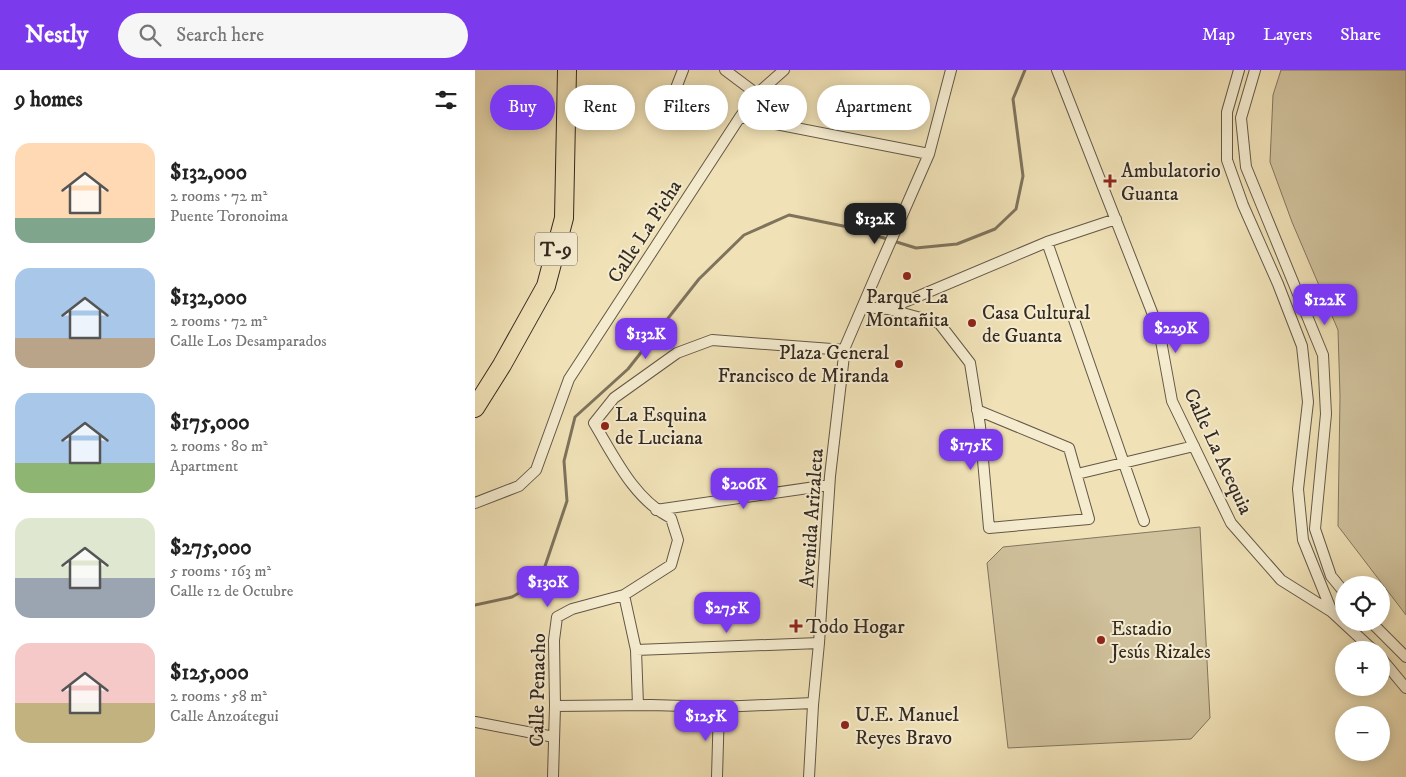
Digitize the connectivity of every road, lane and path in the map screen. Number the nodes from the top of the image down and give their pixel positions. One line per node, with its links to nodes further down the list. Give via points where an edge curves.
1 (567, 70): 20 (highway, T-9, via 564,218 546,286)
2 (683, 70): 9 (street)
3 (725, 70): 10 (street)
4 (784, 70): 11 (street, Calle La Picha)
5 (951, 70): 14 (street)
6 (1057, 70): 15 (street, Calle La Acequia)
7 (1239, 70): 31 (street, via 1227,112 1227,160 1301,346 1308,402 1298,489 1303,540)
8 (1255, 70): 29 (street, via 1241,118 1246,167 1323,355 1326,414 1315,530)
9 (677, 85)
10 (745, 85)
11 (767, 85)
12 (738, 120): 26 (street, Calle La Picha, via 569,379 536,470 519,486)
13 (806, 130): 14 (street)
14 (929, 154): 17 (street, Avenida Arizaleta)
15 (1116, 219): 16 (street); 22 (street, Calle La Acequia, via 1159,330 1172,401)
16 (1047, 242): 18 (street); 23 (street)
17 (863, 307): 18 (street); 19 (street, Avenida Arizaleta)
18 (888, 310): 21 (street, via 939,323 970,363)
19 (845, 350): 25 (street, Avenida Arizaleta); 27 (street, Calle Penacho, via 712,340 677,353 614,398 594,423 627,478)
20 (475, 408)
21 (977, 410): 24 (street, via 1069,448); 24 (street, via 989,528 1089,519)
22 (1194, 446): 23 (street); 31 (street, Calle La Acequia, via 1231,523 1281,580)
23 (1123, 463): 24 (street); 28 (street)
24 (1077, 474)
25 (829, 485): 27 (street); 34 (street, Avenida Arizaleta)
26 (475, 503)
27 (655, 510): 30 (street, Calle Penacho, via 671,518 678,540 671,565)
28 (1143, 521)
29 (1335, 581)
30 (624, 595): 35 (street); 41 (street, Calle Penacho, via 572,609 557,617)
31 (1333, 612): 33 (street)
32 (1380, 631): 36 (street)
33 (1364, 641)
34 (819, 643): 35 (street); 39 (street, Avenida Arizaleta)
35 (636, 650): 40 (street)
36 (1406, 657)
37 (1390, 669): 38 (street)
38 (1406, 688)
39 (813, 703): 42 (street); 47 (street, Avenida Arizaleta)
40 (638, 705): 41 (street); 42 (street)
41 (555, 706): 44 (street, Calle Penacho)
42 (719, 707): 46 (street)
43 (475, 722): 44 (street)
44 (555, 737): 45 (street, Calle Penacho)
45 (553, 777)
46 (717, 777)
47 (809, 777)

